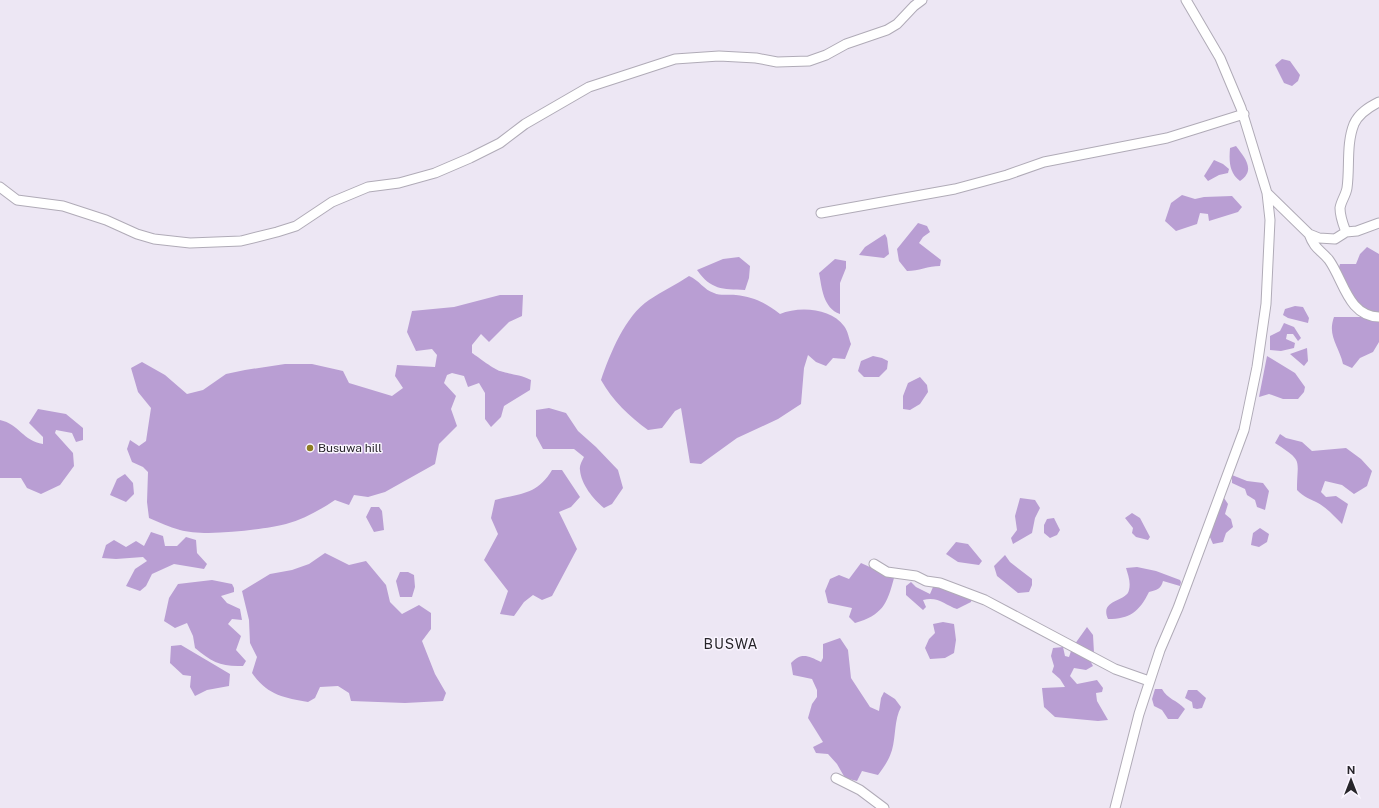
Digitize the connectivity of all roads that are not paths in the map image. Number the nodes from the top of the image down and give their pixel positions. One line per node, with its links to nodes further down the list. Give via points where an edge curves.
1 (922, 0): 5 (street, via 887,30 857,39 809,61 776,62 719,56 675,59 589,87 525,124 500,143 470,158 435,173 399,183 368,187 332,202 296,226 241,241 190,243 136,234 106,220 63,206 17,200)
2 (1186, 0): 4 (street, via 1220,58)
3 (1379, 102): 9 (street, via 1363,111 1354,124 1349,146 1347,190 1340,210)
4 (1244, 114): 6 (street); 7 (street, via 1167,138 1044,162 955,189)
5 (0, 187)
6 (1267, 193): 10 (street); 13 (street, via 1270,235 1266,304 1244,430)
7 (821, 213)
8 (1379, 223): 9 (street)
9 (1346, 232): 10 (street, via 1335,238 1319,238)
10 (1309, 234): 11 (street, via 1316,248 1330,262 1353,304 1361,312 1371,317)
11 (1379, 317)
12 (874, 564): 13 (street, via 887,572 916,576 985,600 1115,669)
13 (1149, 681): 16 (street)
14 (836, 778): 15 (street, via 860,790)
15 (884, 808)
16 (1115, 808)

